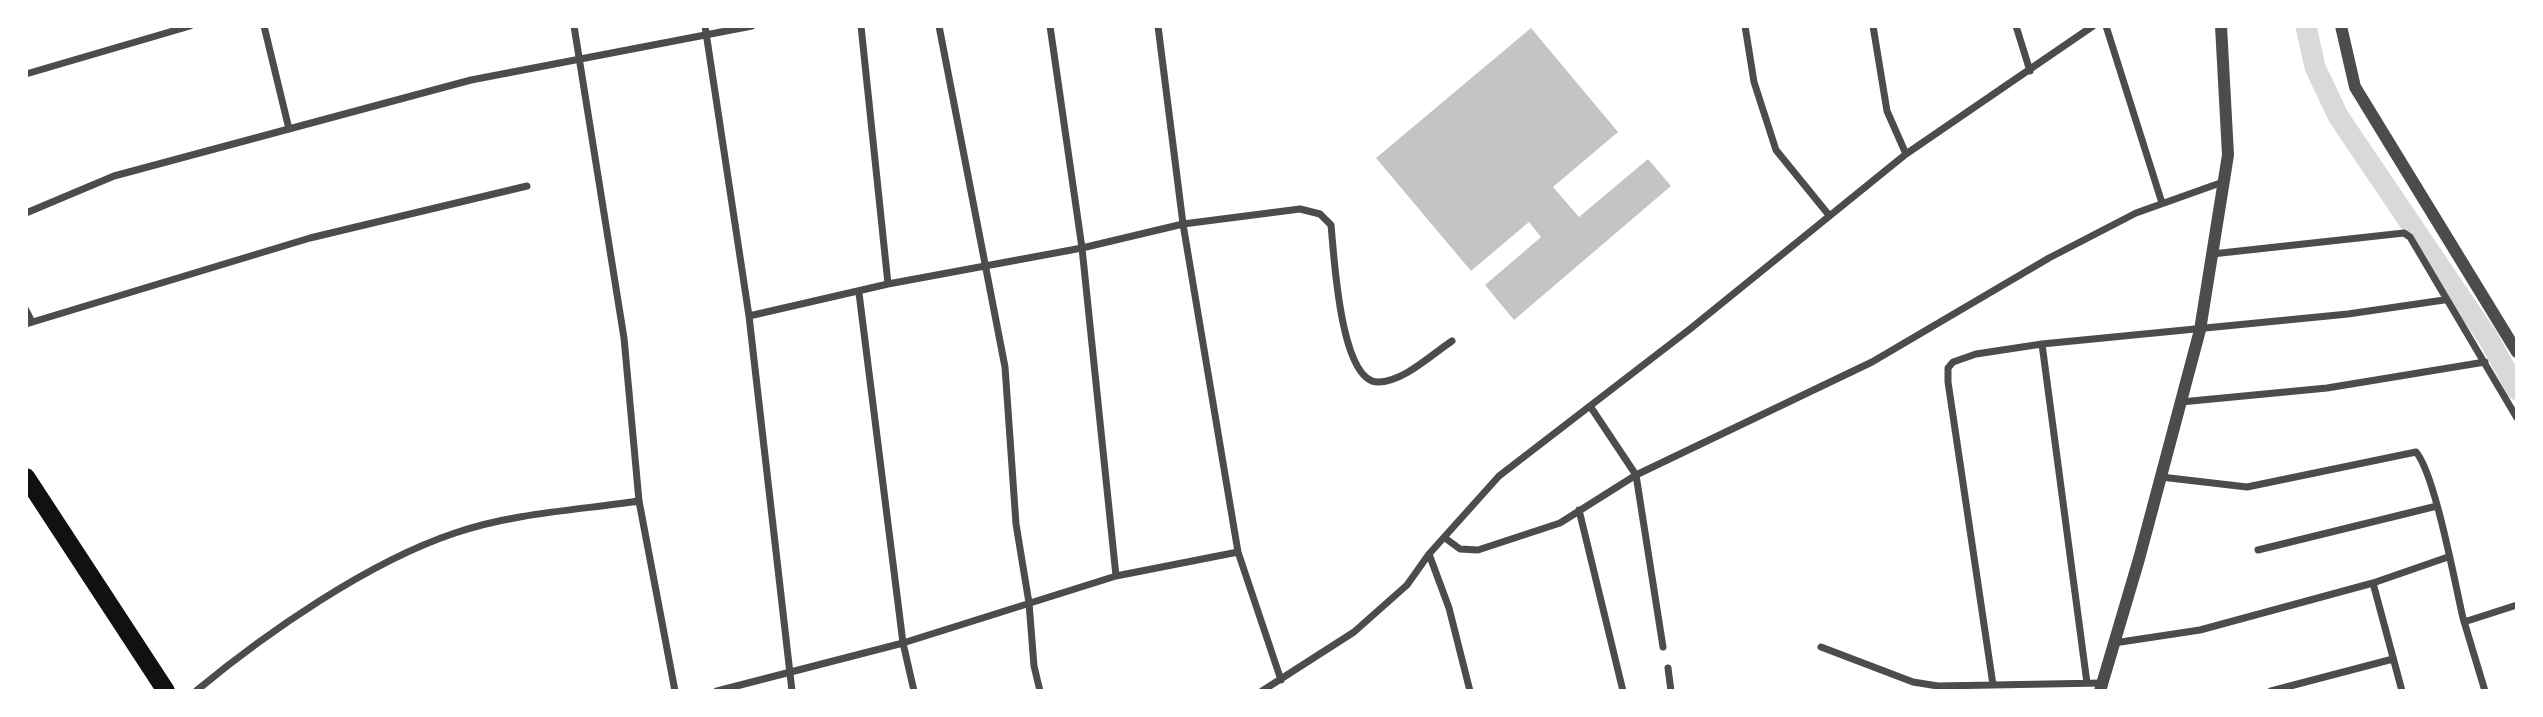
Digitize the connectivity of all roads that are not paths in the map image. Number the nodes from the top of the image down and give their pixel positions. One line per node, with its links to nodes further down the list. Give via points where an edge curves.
1 (190, 26): 19 (street)
2 (264, 26): 20 (street)
3 (574, 26): 17 (street)
4 (752, 26): 16 (street)
5 (861, 26): 31 (street)
6 (939, 26): 30 (street)
7 (1050, 26): 28 (street)
8 (1158, 26): 27 (street)
9 (1745, 26): 26 (street, via 1754,82 1776,150)
10 (1873, 26): 21 (street, via 1887,111)
11 (2016, 26): 18 (street)
12 (2093, 26): 18 (street)
13 (2106, 26): 24 (street)
14 (2221, 26): 22 (street, via 2228,108)
15 (2341, 26): 40 (street, via 2355,88)
16 (705, 30): 17 (street); 35 (street)
17 (579, 59): 20 (street, via 471,80); 48 (street, via 624,338)
18 (2030, 71): 21 (street)
19 (26, 74)
20 (289, 129): 25 (street, via 114,176)
21 (1906, 154): 26 (street)
22 (2224, 182): 24 (street); 29 (street)
23 (527, 187): 36 (street, via 310,238)
24 (2162, 203): 45 (street, via 2049,258 1872,362)
25 (26, 213)
26 (1828, 214): 43 (street)
27 (1183, 224): 28 (street); 38 (street, via 1300,209 1321,214 1331,225 1351,357 1370,381 1395,379); 53 (street)
28 (1082, 248): 30 (street); 56 (street)
29 (2212, 254): 33 (street, via 2404,233); 37 (street)
30 (984, 266): 31 (street); 58 (street, via 1005,367 1016,524)
31 (888, 284): 32 (street)
32 (859, 293): 35 (street); 61 (street)
33 (2444, 300): 37 (street); 41 (street)
34 (26, 310): 36 (street)
35 (749, 316): 67 (street)
36 (29, 323)
37 (2200, 330): 39 (street); 42 (street)
38 (1452, 341)
39 (2042, 344): 69 (street); 70 (street, via 1976,354 1948,368)
40 (2517, 352)
41 (2485, 362): 42 (street, via 2326,388); 44 (street)
42 (2181, 402): 47 (street)
43 (1590, 406): 45 (street); 51 (street, via 1499,476)
44 (2517, 418)
45 (1636, 475): 50 (street); 63 (street)
46 (26, 477): 72 (main road)
47 (2161, 477): 49 (street, via 2247,487 2412,451 2422,460); 62 (street)
48 (639, 501): 73 (street, via 517,518 433,541 378,568 251,645); 74 (street)
49 (2437, 506): 52 (street); 55 (street)
50 (1579, 510): 51 (street, via 1540,531 1478,550 1460,549); 81 (street)
51 (1445, 538): 54 (street)
52 (2258, 550)
53 (1238, 552): 56 (street); 68 (street)
54 (1429, 554): 68 (street, via 1407,585 1354,632); 80 (street, via 1449,608)
55 (2448, 557): 57 (street); 60 (street)
56 (1116, 576): 58 (street)
57 (2373, 583): 62 (street, via 2200,630); 65 (street)
58 (1029, 603): 61 (street); 78 (street)
59 (2517, 605): 60 (street)
60 (2464, 622): 85 (street)
61 (903, 643): 67 (street); 77 (street)
62 (2114, 643): 71 (street)
63 (1662, 646)
64 (1821, 646): 70 (street, via 1913,682)
65 (2393, 659): 83 (street); 84 (street)
66 (1668, 668): 82 (street)
67 (788, 672): 75 (street); 76 (street)
68 (1281, 680): 79 (street)
69 (2087, 683): 70 (street); 71 (street)
70 (1993, 685)
71 (2101, 687)
72 (166, 691)
73 (196, 691)
74 (675, 691)
75 (717, 691)
76 (792, 691)
77 (914, 691)
78 (1040, 691)
79 (1262, 691)
80 (1469, 691)
81 (1623, 691)
82 (1671, 691)
83 (2271, 691)
84 (2402, 691)
85 (2485, 691)

